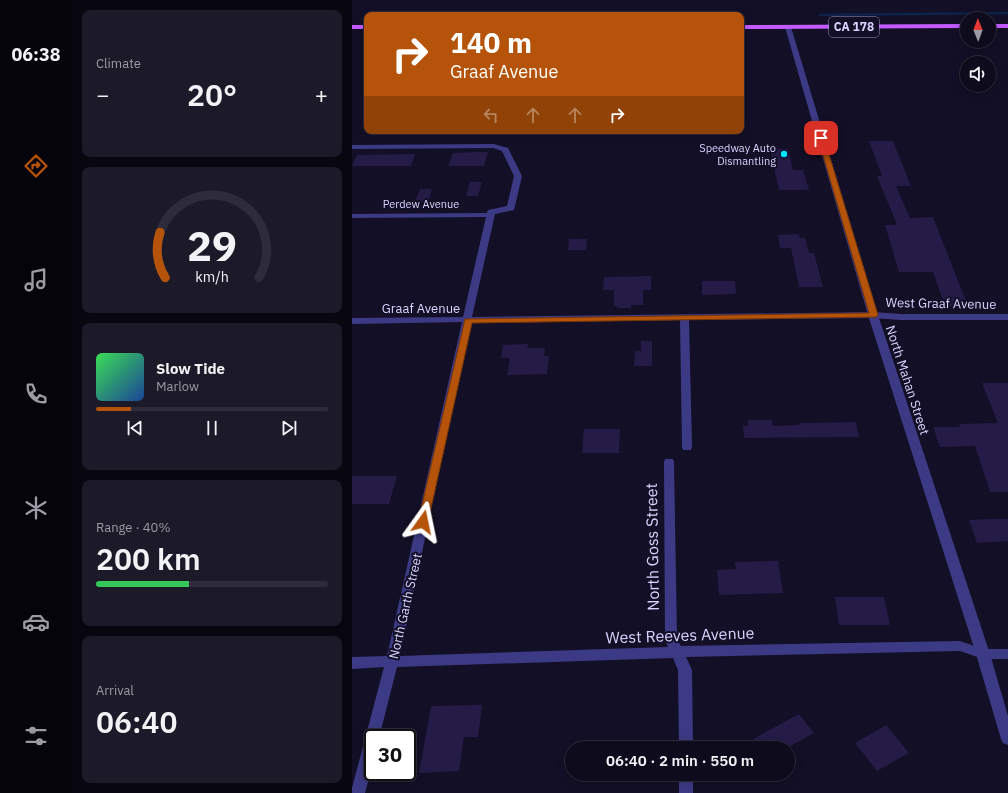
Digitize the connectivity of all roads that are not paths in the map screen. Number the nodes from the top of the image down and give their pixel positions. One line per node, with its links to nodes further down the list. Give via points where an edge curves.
1 (960, 26): 6 (main road, CA 178)
2 (996, 26): 3 (main road)
3 (1008, 26)
4 (364, 27): 7 (main road)
5 (744, 27): 6 (main road, CA 178)
6 (788, 27): 11 (street, North Mahan Street)
7 (352, 28)
8 (352, 147): 9 (street, via 501,147 518,176 511,208 491,212)
9 (490, 215): 10 (street, Perdew Avenue); 15 (street, North Garth Street)
10 (352, 216)
11 (874, 315): 12 (street, Graaf Avenue); 13 (street, West Graaf Avenue); 19 (street, North Mahan Street)
12 (684, 317): 15 (street, Graaf Avenue); 16 (street)
13 (1008, 317)
14 (352, 321): 15 (street, Graaf Avenue)
15 (468, 321): 21 (street, North Garth Street)
16 (687, 447)
17 (670, 462): 18 (street, North Goss Street, via 671,640)
18 (677, 652): 19 (street, West Reeves Avenue, via 960,646); 21 (street, West Reeves Avenue); 24 (street, North Goss Street, via 685,670)
19 (983, 654): 20 (street, West Reeves Avenue); 23 (street, North Mahan Street)
20 (1008, 654)
21 (392, 662): 22 (street, West Reeves Avenue); 26 (street, North Garth Street)
22 (352, 663)
23 (1008, 739)
24 (686, 741)
25 (686, 781): 27 (street)
26 (358, 793)
27 (686, 793)

